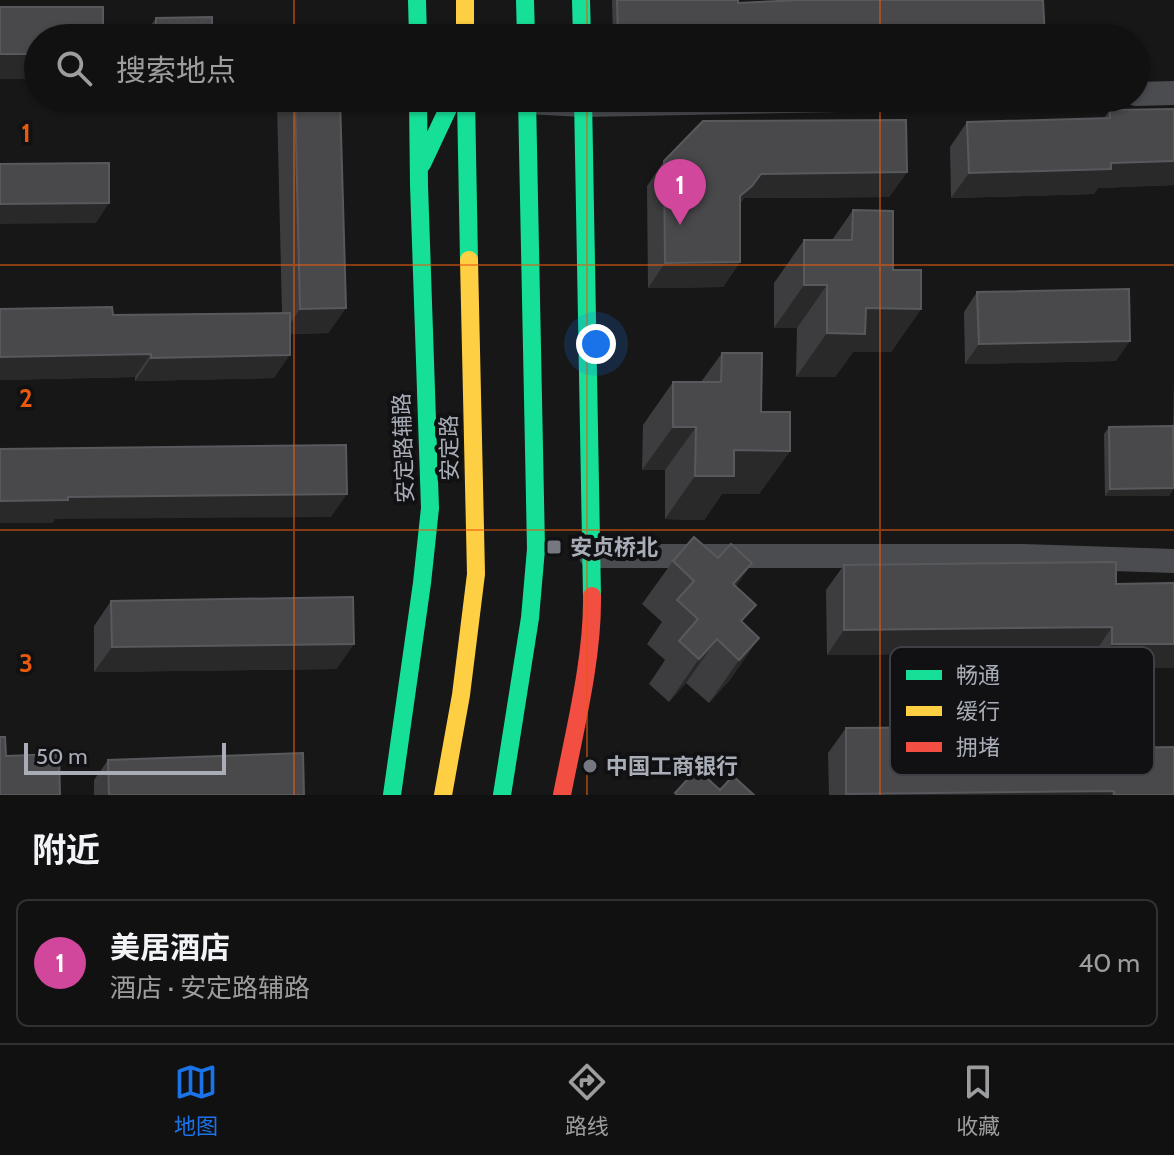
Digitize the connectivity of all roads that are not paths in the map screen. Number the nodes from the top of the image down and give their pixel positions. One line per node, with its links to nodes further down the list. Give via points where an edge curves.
1 (417, 0): 5 (street)
2 (465, 0): 6 (street)
3 (525, 0): 7 (street)
4 (581, 0): 8 (street)
5 (418, 24)
6 (465, 24)
7 (526, 24)
8 (582, 24)
9 (1174, 93): 10 (street)
10 (1150, 94)
11 (418, 112): 16 (street, 安定路辅路)
12 (446, 112): 16 (street)
13 (466, 112): 20 (street, 安定路, via 476,574)
14 (527, 112): 21 (street, via 536,549)
15 (583, 112): 17 (street)
16 (418, 171): 19 (street, 安定路辅路, via 429,513)
17 (591, 556): 18 (street); 22 (street, via 592,612)
18 (1174, 561)
19 (392, 795)
20 (443, 795)
21 (502, 795)
22 (562, 795)

